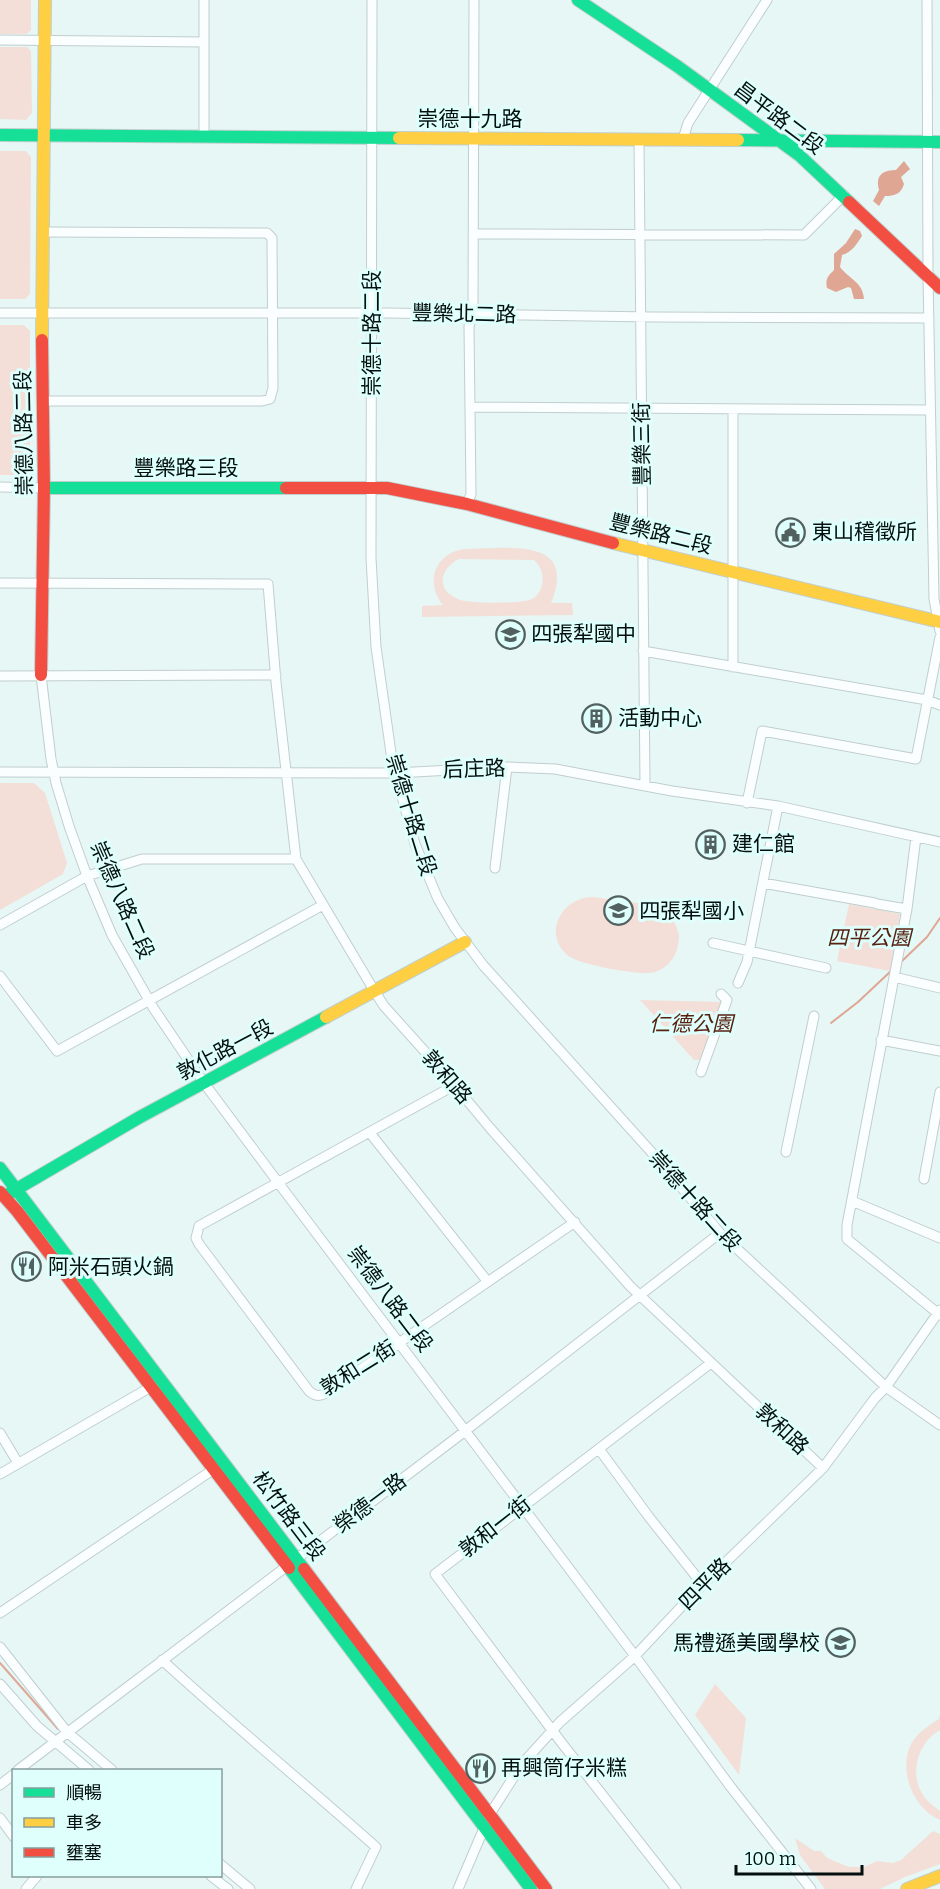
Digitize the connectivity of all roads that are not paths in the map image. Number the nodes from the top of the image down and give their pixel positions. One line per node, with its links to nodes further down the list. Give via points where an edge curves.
1 (45, 0): 9 (street, 崇德八路二段)
2 (204, 0): 10 (street)
3 (372, 0): 15 (street, 崇德十路二段)
4 (474, 0): 16 (street)
5 (578, 0): 11 (street, 昌平路二段)
6 (767, 0): 11 (street)
7 (927, 0): 20 (street)
8 (0, 40): 9 (street)
9 (44, 40): 10 (street); 13 (street, 崇德八路二段)
10 (204, 42): 14 (street)
11 (710, 90): 18 (street, via 688,123); 19 (street, 昌平路二段)
12 (0, 135): 13 (street, 崇德十九路)
13 (44, 135): 14 (street, 崇德十九路); 22 (street, 崇德八路二段)
14 (204, 137): 15 (street, 崇德十九路)
15 (372, 138): 16 (street, 崇德十九路); 30 (street, 崇德十路二段)
16 (474, 138): 17 (street, 崇德十九路); 23 (street)
17 (639, 139): 18 (street, 崇德十九路); 24 (street, 豐樂三街)
18 (683, 140): 19 (street, 崇德十九路)
19 (778, 141): 20 (street, 崇德十九路); 21 (street, 昌平路二段)
20 (934, 142): 25 (street)
21 (844, 195): 24 (street, via 804,235); 25 (street, 昌平路二段)
22 (43, 232): 28 (street, 崇德八路二段); 29 (street, via 267,232 272,238)
23 (473, 234): 24 (street); 31 (street)
24 (639, 235): 32 (street, 豐樂三街)
25 (928, 276): 26 (street, 昌平路二段); 33 (street)
26 (940, 288)
27 (0, 313): 28 (street, 豐樂北二路)
28 (42, 313): 29 (street, 豐樂北二路); 34 (street, 崇德八路二段)
29 (273, 313): 30 (street, 豐樂北二路); 34 (street, via 270,399)
30 (372, 313): 31 (street, 豐樂北二路); 41 (street, 崇德十路二段)
31 (473, 314): 32 (street, 豐樂北二路); 35 (street, via 469,326)
32 (641, 317): 33 (street, 豐樂北二路); 36 (street, 豐樂三街)
33 (929, 318): 38 (street)
34 (43, 400): 40 (street, 崇德八路二段)
35 (470, 407): 36 (street); 42 (street, via 471,494)
36 (641, 409): 37 (street); 43 (street, 豐樂三街)
37 (733, 409): 38 (street); 44 (street)
38 (930, 410): 47 (street, via 934,599)
39 (0, 487): 40 (street, 豐樂路三段)
40 (44, 488): 41 (street, 豐樂路三段); 46 (street, 崇德八路二段)
41 (372, 488): 42 (street, 豐樂路二段); 60 (street, 崇德十路二段, via 376,647)
42 (467, 504): 43 (street, 豐樂路二段)
43 (643, 550): 44 (street, 豐樂路二段); 49 (street, 豐樂三街)
44 (732, 572): 47 (street, 豐樂路二段); 50 (street)
45 (0, 583): 46 (street)
46 (43, 584): 51 (street, 崇德八路二段); 52 (street, 敦和路, via 268,584)
47 (939, 625)
48 (940, 637): 54 (street)
49 (643, 651): 50 (street); 61 (street, 豐樂三街)
50 (733, 667): 54 (street)
51 (41, 675): 52 (street); 53 (street); 57 (street, 崇德八路二段)
52 (276, 675): 59 (street, 敦和路)
53 (0, 676)
54 (927, 700): 55 (street); 62 (street, via 916,759 762,731)
55 (940, 705)
56 (507, 767): 60 (street, 后庄路); 61 (street, 后庄路, via 555,769); 67 (street)
57 (54, 771): 58 (street, 后庄路); 59 (street, 后庄路); 68 (street, 崇德八路二段)
58 (0, 772)
59 (286, 773): 60 (street, 后庄路); 66 (street, 敦和路)
60 (396, 773): 73 (street, 崇德十路二段, via 416,844 438,899)
61 (645, 785): 62 (street, 后庄路)
62 (747, 803): 63 (street, 后庄路)
63 (778, 806): 64 (street, 后庄路); 69 (street)
64 (916, 837): 65 (street, 后庄路); 71 (street)
65 (940, 842)
66 (296, 859): 68 (street, via 142,859); 70 (street, 敦和路)
67 (495, 868)
68 (87, 876): 72 (street); 83 (street, 崇德八路二段, via 112,934)
69 (763, 883): 71 (street); 75 (street)
70 (323, 905): 81 (street, 敦和路); 83 (street)
71 (907, 909): 78 (street)
72 (0, 925)
73 (465, 942): 81 (street, 敦化路一段); 99 (street, 崇德十路二段)
74 (713, 943): 75 (street)
75 (749, 951): 76 (street); 79 (street)
76 (826, 968)
77 (0, 976): 83 (street, via 57,1051)
78 (894, 977): 80 (street); 85 (street)
79 (738, 983)
80 (940, 988)
81 (375, 992): 88 (street, 敦化路一段); 89 (street, 敦和路)
82 (721, 993): 87 (street, via 727,1000)
83 (151, 1001): 88 (street, 崇德八路二段)
84 (814, 1016): 92 (street)
85 (881, 1040): 86 (street); 97 (street)
86 (940, 1051)
87 (700, 1072)
88 (204, 1083): 95 (street, 崇德八路二段); 96 (street, 敦化路一段)
89 (454, 1085): 91 (street); 98 (street, 敦和路)
90 (940, 1092): 94 (street)
91 (370, 1133): 95 (street); 101 (street)
92 (786, 1152)
93 (0, 1168): 96 (street, 松竹路三段)
94 (924, 1179)
95 (279, 1183): 104 (street, 崇德八路二段); 104 (street, 敦和二街, via 199,1226 199,1244 314,1395 326,1393)
96 (4, 1195): 106 (street, 松竹路三段)
97 (852, 1201): 100 (street); 103 (street, via 848,1239)
98 (575, 1222): 101 (street, 敦和二街); 102 (street, 敦和路)
99 (720, 1233): 102 (street, 榮德一路); 107 (street, 崇德十路二段)
100 (940, 1238)
101 (488, 1282): 104 (street, 敦和二街)
102 (639, 1295): 105 (street, 敦和路); 109 (street, 榮德一路)
103 (939, 1313): 107 (street, 四平路)
104 (398, 1343): 109 (street, 崇德八路二段)
105 (711, 1363): 111 (street, 敦和一街); 114 (street, 敦和路)
106 (156, 1384): 112 (street); 113 (street, 松竹路三段)
107 (886, 1387): 108 (street, 崇德十路二段); 114 (street, 四平路)
108 (940, 1425)
109 (466, 1430): 116 (street, 崇德八路二段); 117 (street, 榮德一路)
110 (0, 1433): 112 (street)
111 (599, 1449): 116 (street, 敦和一街); 118 (street)
112 (18, 1463): 115 (street)
113 (219, 1466): 117 (street, 松竹路三段); 119 (street)
114 (824, 1468): 118 (street, 四平路)
115 (0, 1474)
116 (522, 1506): 121 (street, 崇德八路二段); 124 (street, 敦和一街, via 435,1575)
117 (292, 1563): 122 (street, 榮德一路); 132 (street, 松竹路三段); 134 (street, 松竹路三段)
118 (703, 1585): 121 (street, 四平路)
119 (0, 1613)
120 (0, 1647): 125 (street)
121 (635, 1656): 124 (street, 四平路); 148 (street, 崇德八路二段)
122 (162, 1660): 125 (street, 榮德一路); 143 (street, via 376,1847)
123 (0, 1684): 126 (street, via 37,1726)
124 (552, 1730): 132 (street, 四平路, via 522,1764); 147 (street)
125 (67, 1732): 126 (street, 榮德一路); 129 (street)
126 (55, 1740): 127 (street, 榮德一路); 128 (street)
127 (19, 1769)
128 (88, 1769)
129 (111, 1769)
130 (12, 1776): 131 (street)
131 (0, 1785)
132 (490, 1814): 134 (street, 四平路); 146 (street, 松竹路三段)
133 (0, 1818): 135 (street)
134 (484, 1827): 144 (street, 四平路); 145 (street, 松竹路三段)
135 (12, 1834)
136 (222, 1866): 142 (street)
137 (940, 1876): 149 (street)
138 (35, 1877): 140 (street)
139 (213, 1877): 141 (street)
140 (26, 1889)
141 (228, 1889)
142 (250, 1889)
143 (356, 1889)
144 (458, 1889)
145 (531, 1889)
146 (546, 1889)
147 (676, 1889)
148 (811, 1889)
149 (907, 1889)

